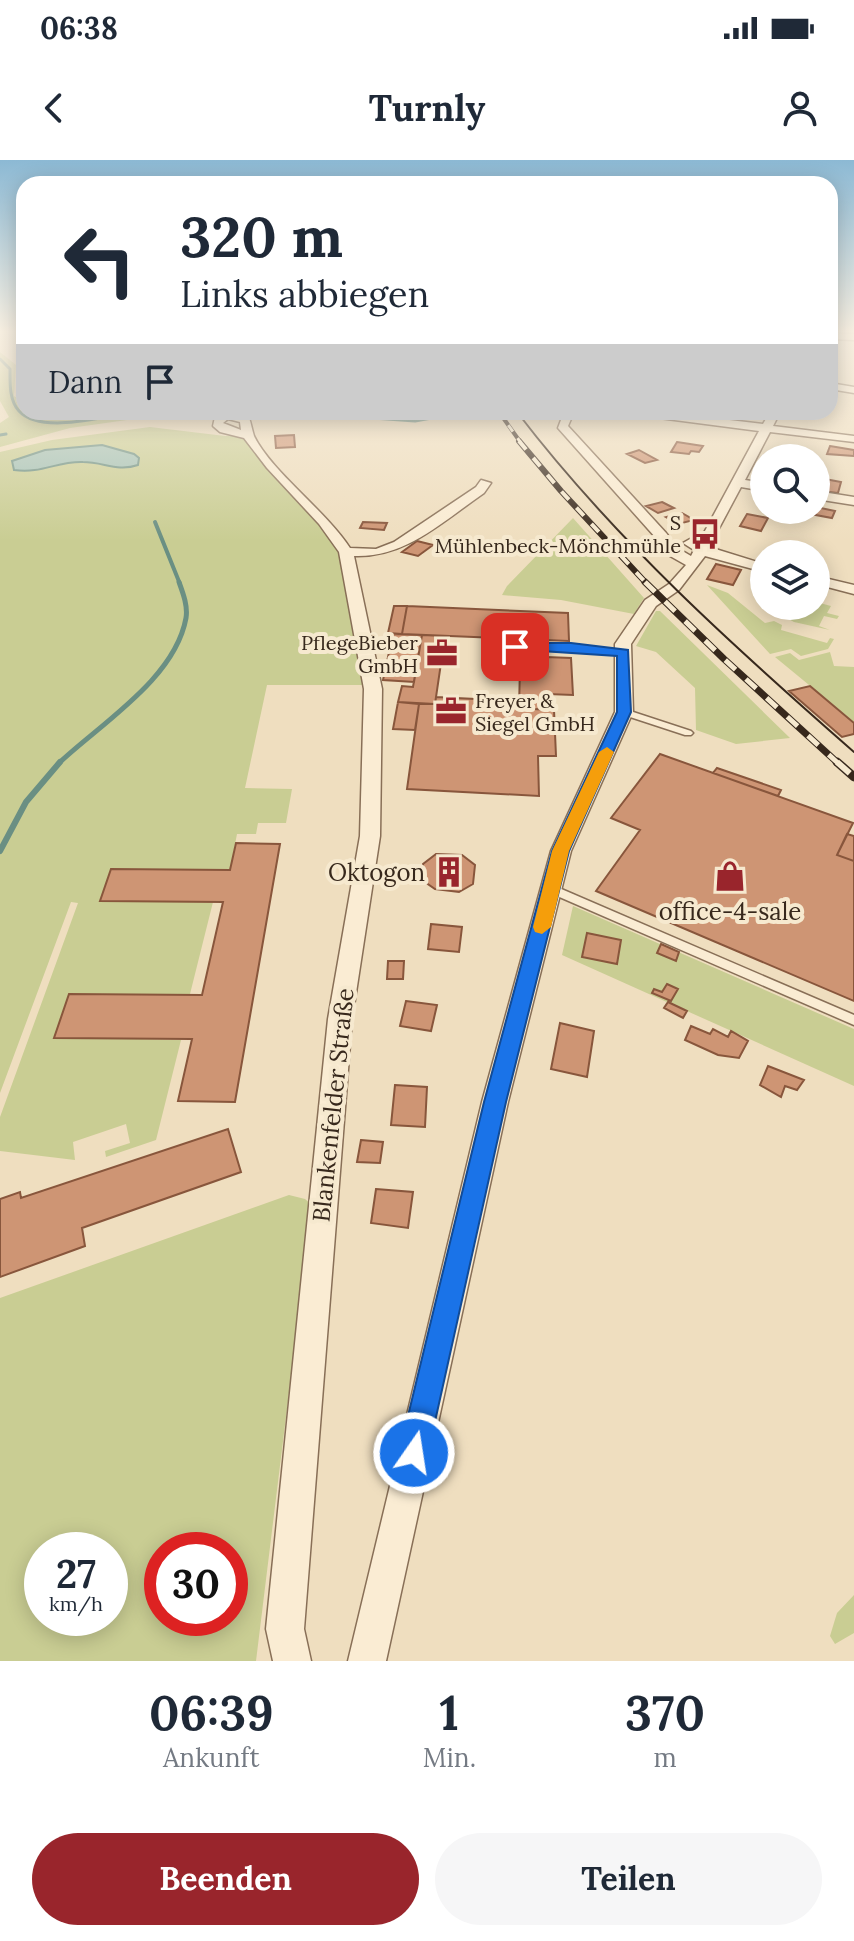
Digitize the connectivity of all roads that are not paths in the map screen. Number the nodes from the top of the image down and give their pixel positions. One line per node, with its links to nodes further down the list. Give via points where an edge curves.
1 (564, 420): 13 (street, via 562,426 668,549)
2 (702, 420): 4 (street)
3 (771, 420): 4 (street)
4 (767, 428): 6 (street); 7 (street)
5 (248, 435): 12 (street, Blankenfelder Straße, via 262,458 319,513)
6 (854, 439)
7 (736, 482): 9 (street); 13 (street)
8 (485, 483): 12 (street, via 399,545 377,553)
9 (750, 484)
10 (830, 497): 11 (street)
11 (854, 501)
12 (346, 552): 23 (street, Blankenfelder Straße, via 373,689 370,836 340,1019 324,1173 285,1629)
13 (697, 557): 14 (street); 18 (street, via 674,587 650,603 623,644)
14 (750, 566)
15 (830, 584): 16 (street)
16 (854, 590)
17 (515, 647): 18 (lane)
18 (623, 653): 19 (street)
19 (624, 712): 20 (lane); 21 (street, via 561,851)
20 (688, 733)
21 (552, 889): 22 (lane); 24 (street, via 495,1102)
22 (854, 1020)
23 (292, 1661)
24 (367, 1661)

